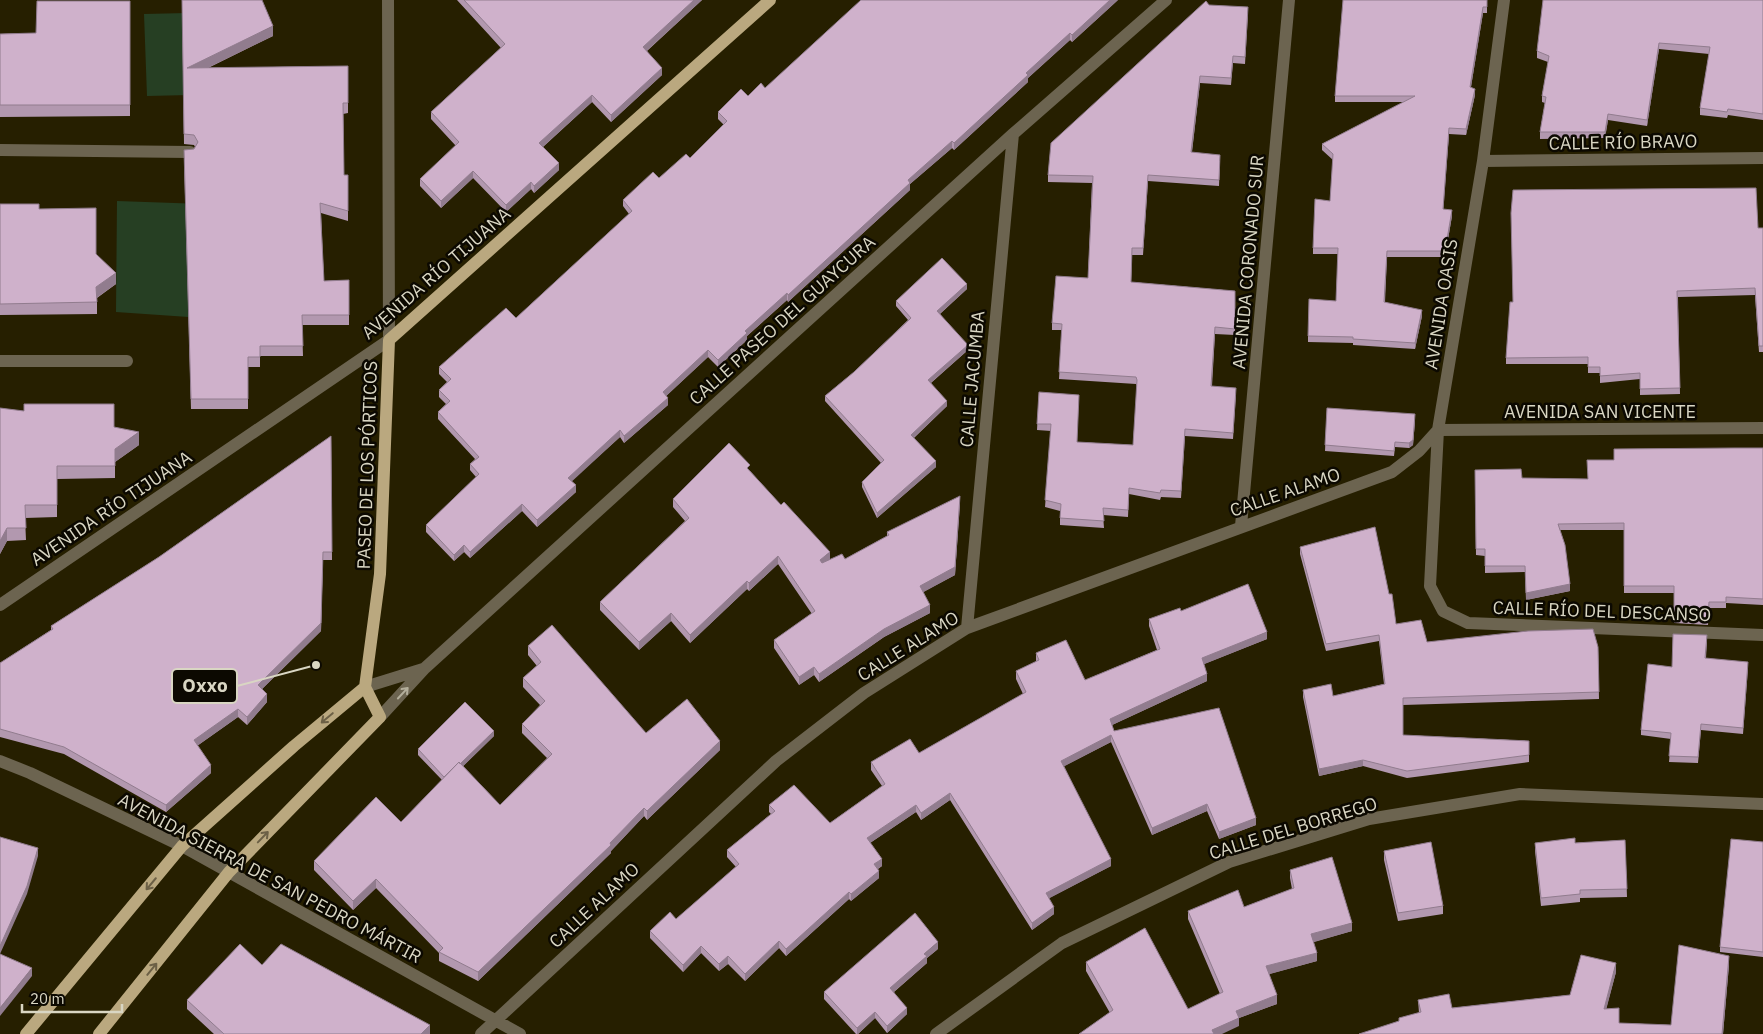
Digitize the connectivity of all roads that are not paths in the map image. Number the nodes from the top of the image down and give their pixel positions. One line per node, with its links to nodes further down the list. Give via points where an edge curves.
1 (388, 0): 11 (street, PASEO DE LOS PÓRTICOS)
2 (770, 0): 11 (main road, AVENIDA RÍO TIJUANA)
3 (1166, 0): 6 (street, CALLE PASEO DEL GUAYCURA)
4 (1290, 0): 16 (street, AVENIDA CORONADO SUR)
5 (1504, 0): 10 (street, AVENIDA OASIS)
6 (1013, 134): 19 (street, CALLE JACUMBA); 21 (street, CALLE PASEO DEL GUAYCURA)
7 (0, 150): 8 (street)
8 (190, 152)
9 (1763, 158): 10 (street, CALLE RÍO BRAVO)
10 (1483, 161): 15 (street, AVENIDA OASIS)
11 (389, 340): 17 (street, AVENIDA RÍO TIJUANA); 22 (main road, PASEO DE LOS PÓRTICOS, via 380,574)
12 (0, 361): 13 (street)
13 (127, 361)
14 (1763, 428): 15 (street, AVENIDA SAN VICENTE)
15 (1438, 430): 16 (street, CALLE ALAMO, via 1419,451 1392,472); 18 (street, AVENIDA OASIS, via 1430,586)
16 (1241, 526): 19 (street, CALLE ALAMO)
17 (0, 605)
18 (1443, 611): 20 (street, CALLE RÍO DEL DESCANSO, via 1468,624)
19 (967, 628): 28 (street, CALLE ALAMO, via 864,693 776,761)
20 (1763, 634)
21 (426, 668): 22 (street, CALLE PASEO DEL GUAYCURA); 23 (street, CALLE PASEO DEL GUAYCURA, one-way to 21)
22 (365, 687): 23 (main road); 26 (main road, one-way to 26)
23 (380, 717): 27 (main road, one-way to 23)
24 (0, 761): 26 (street, AVENIDA SIERRA DE SAN PEDRO MÁRTIR)
25 (1763, 804): 33 (street, CALLE DEL BORREGO, via 1520,794 1369,819 1229,862 1071,939)
26 (182, 846): 27 (street, AVENIDA SIERRA DE SAN PEDRO MÁRTIR); 29 (main road, one-way to 29)
27 (230, 872): 28 (street, AVENIDA SIERRA DE SAN PEDRO MÁRTIR); 30 (main road, one-way to 27)
28 (496, 1019): 31 (street, CALLE ALAMO); 32 (street, AVENIDA SIERRA DE SAN PEDRO MÁRTIR)
29 (26, 1034)
30 (99, 1034)
31 (481, 1034)
32 (520, 1034)
33 (936, 1034)

